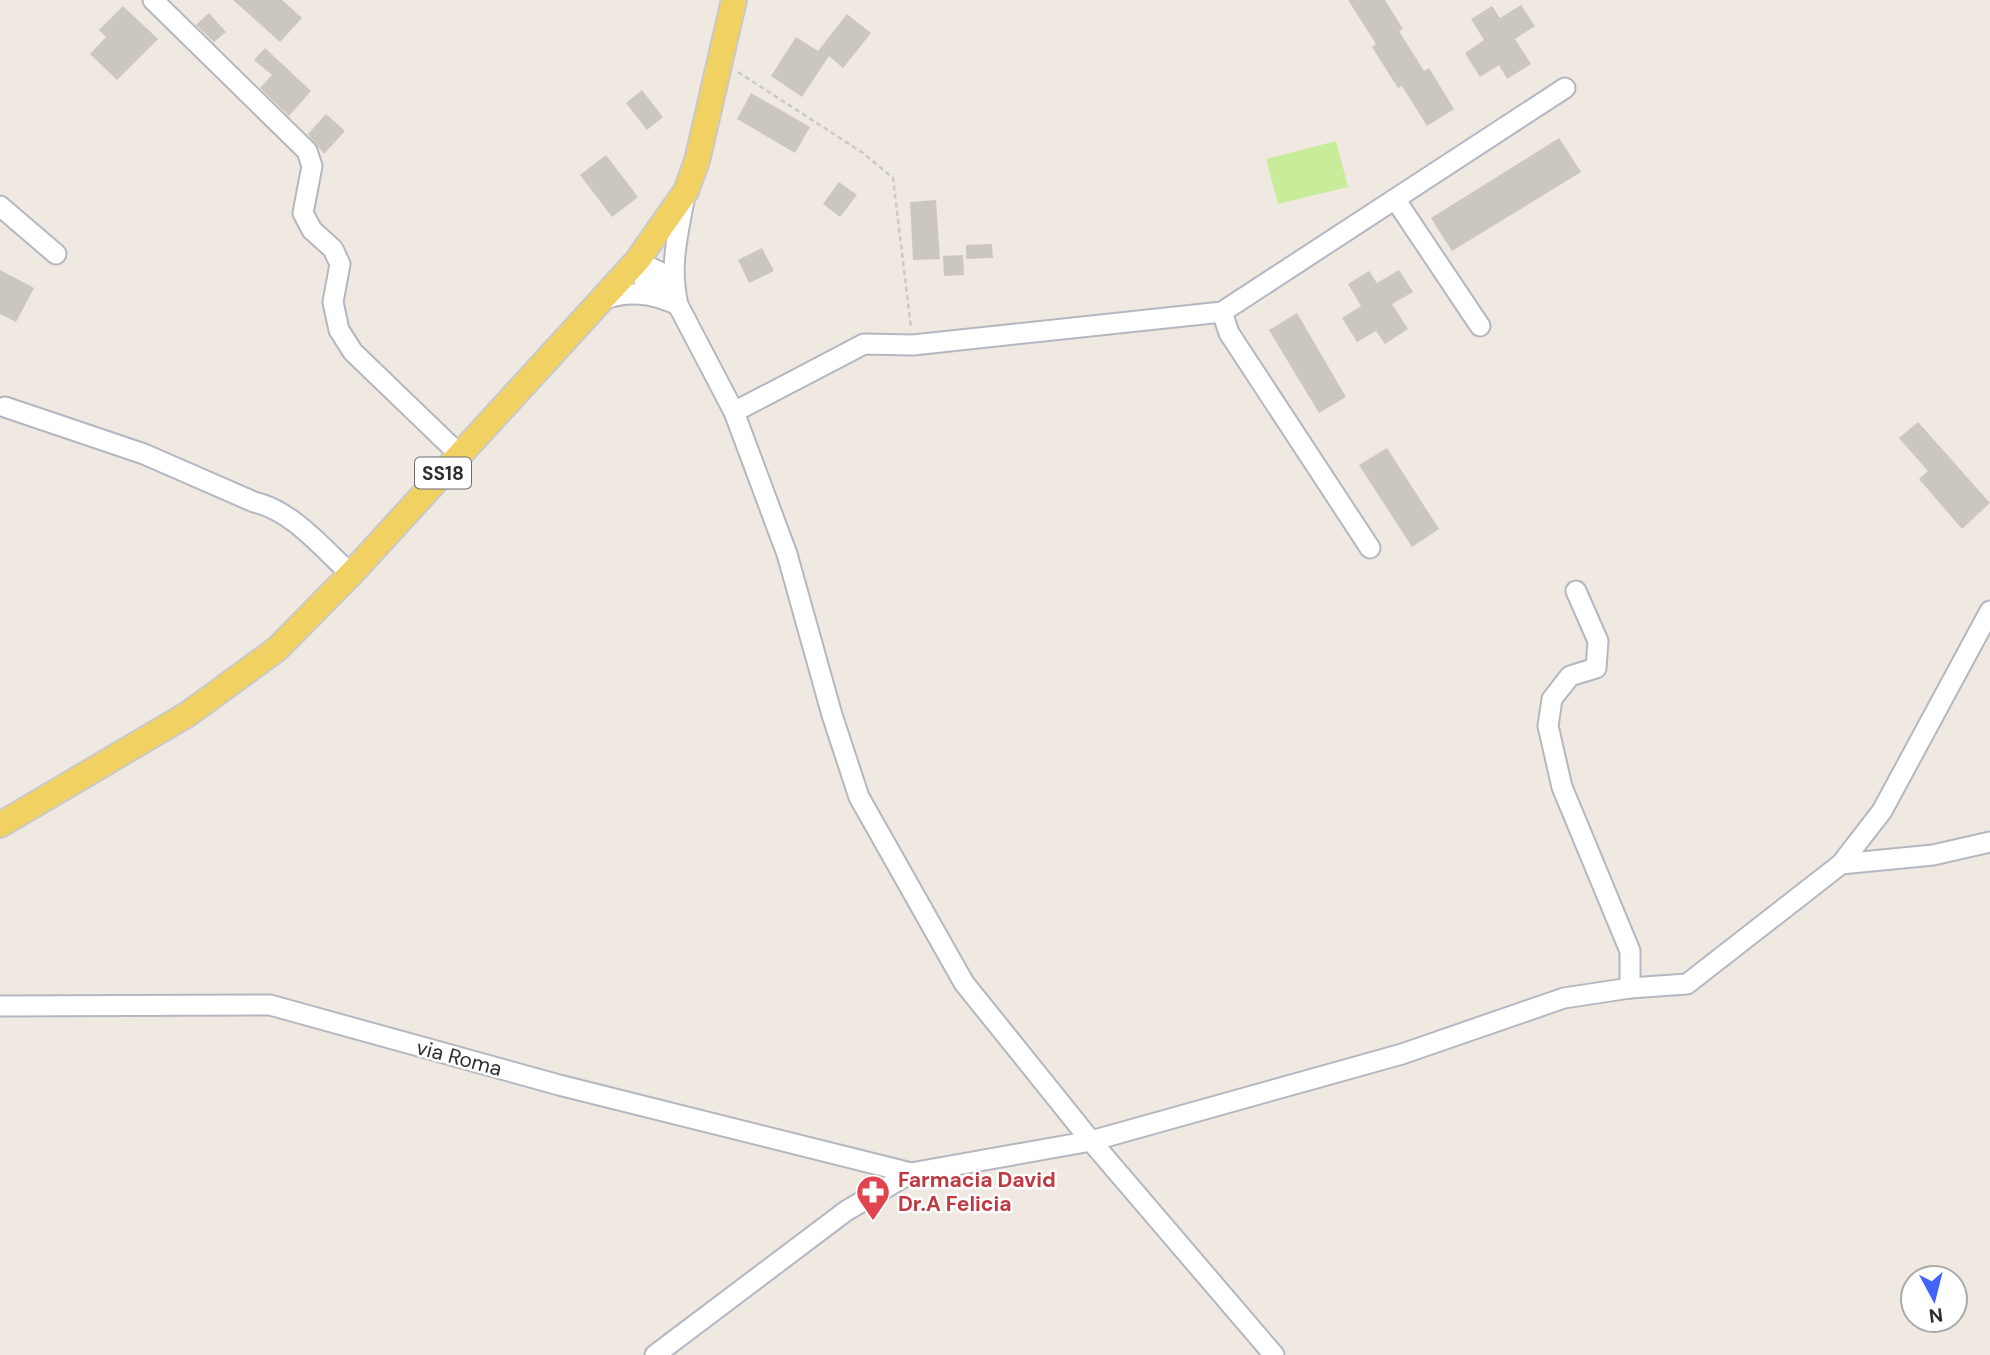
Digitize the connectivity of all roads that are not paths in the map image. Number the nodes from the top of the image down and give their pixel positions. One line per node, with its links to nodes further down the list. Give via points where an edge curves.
1 (153, 0): 15 (street, via 307,151 313,166 303,213 340,264 333,302 339,330 353,352)
2 (733, 0): 4 (main road, SS18, via 697,161)
3 (1565, 88): 5 (street)
4 (686, 191): 8 (main road, SS18); 9 (street, via 673,256)
5 (1395, 199): 11 (street); 12 (street)
6 (0, 205): 7 (street)
7 (56, 254)
8 (637, 261): 9 (street, via 660,272); 10 (main road, SS18)
9 (673, 298): 10 (street, via 637,292); 14 (street)
10 (602, 300): 15 (main road, SS18)
11 (1222, 312): 14 (street, via 913,345 864,344); 16 (street, via 1229,333)
12 (1480, 326)
13 (5, 407): 17 (street, via 144,454 272,506)
14 (734, 412): 25 (street, via 787,554 859,797 964,983)
15 (460, 454): 17 (main road, SS18)
16 (1370, 548)
17 (351, 574): 20 (main road, SS18, via 277,649 233,683)
18 (1576, 592): 23 (street, via 1598,641 1596,668 1570,676 1552,699 1549,726 1562,787 1630,951)
19 (1990, 611): 22 (street, via 1882,811)
20 (0, 825)
21 (1990, 842): 22 (street, via 1933,855)
22 (1841, 864): 23 (street, via 1687,984)
23 (1630, 988): 25 (street, via 1564,998 1402,1054)
24 (0, 1006): 26 (street, via Roma, via 270,1005 559,1085)
25 (1091, 1141): 26 (street); 28 (street)
26 (911, 1173): 27 (street, via 846,1211)
27 (655, 1355)
28 (1274, 1355)

